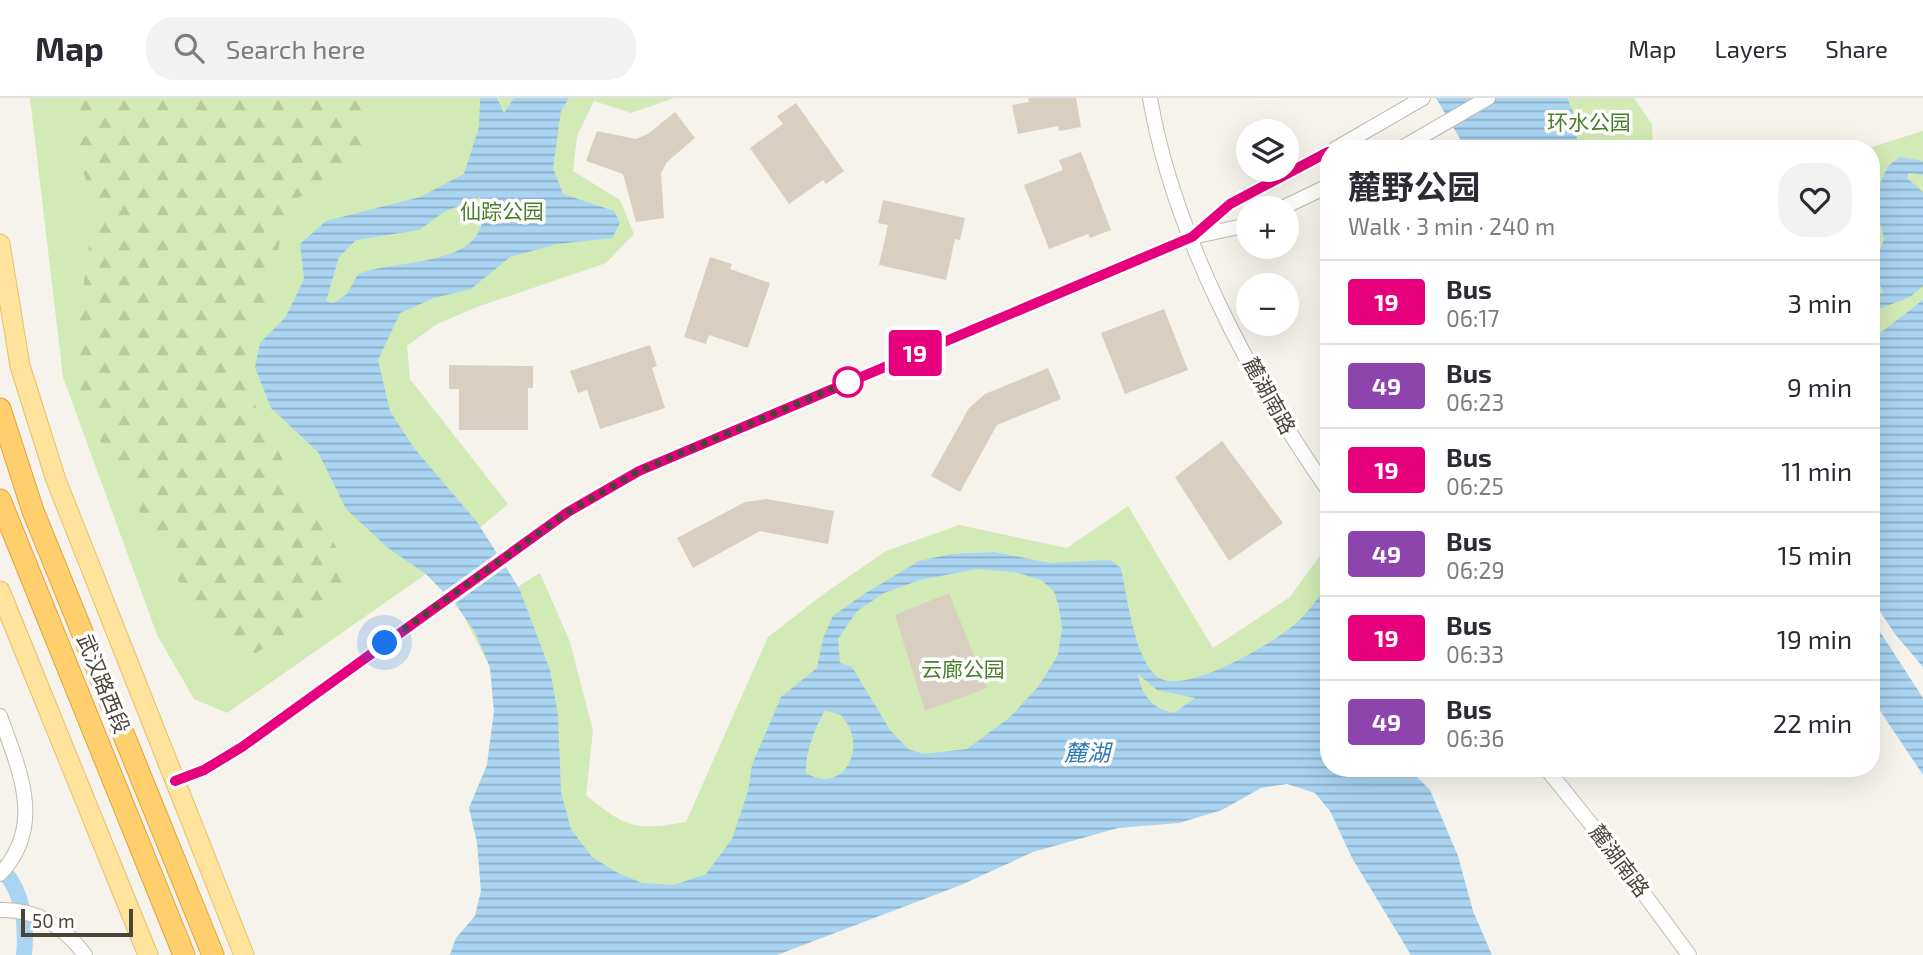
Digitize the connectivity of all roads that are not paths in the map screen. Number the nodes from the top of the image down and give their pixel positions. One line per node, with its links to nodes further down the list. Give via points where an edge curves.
1 (1150, 98): 10 (street, 麓湖南路, via 1172,183)
2 (1423, 98): 4 (street)
3 (1488, 98): 5 (street)
4 (1349, 140)
5 (1416, 140)
6 (1320, 156): 10 (street, via 1230,204)
7 (1320, 190): 8 (street)
8 (1299, 200)
9 (1236, 228): 10 (street)
10 (1192, 237): 13 (street, 麓湖南路, via 1248,357); 18 (street, via 639,471 568,512 242,747)
11 (0, 244): 18 (main road, via 20,366 56,480)
12 (0, 409): 26 (highway, 武汉路西段, via 33,511)
13 (1320, 479)
14 (0, 500): 21 (highway, 武汉路西段)
15 (0, 591): 23 (main road)
16 (0, 716): 19 (street, via 26,802 23,839)
17 (1553, 777): 28 (street, 麓湖南路)
18 (175, 781): 27 (main road)
19 (0, 874)
20 (4, 910): 22 (street, via 37,915 65,931)
21 (168, 916): 24 (highway); 25 (highway, 武汉路西段)
22 (85, 955)
23 (148, 955)
24 (171, 955)
25 (184, 955)
26 (213, 955)
27 (244, 955)
28 (1689, 955)

